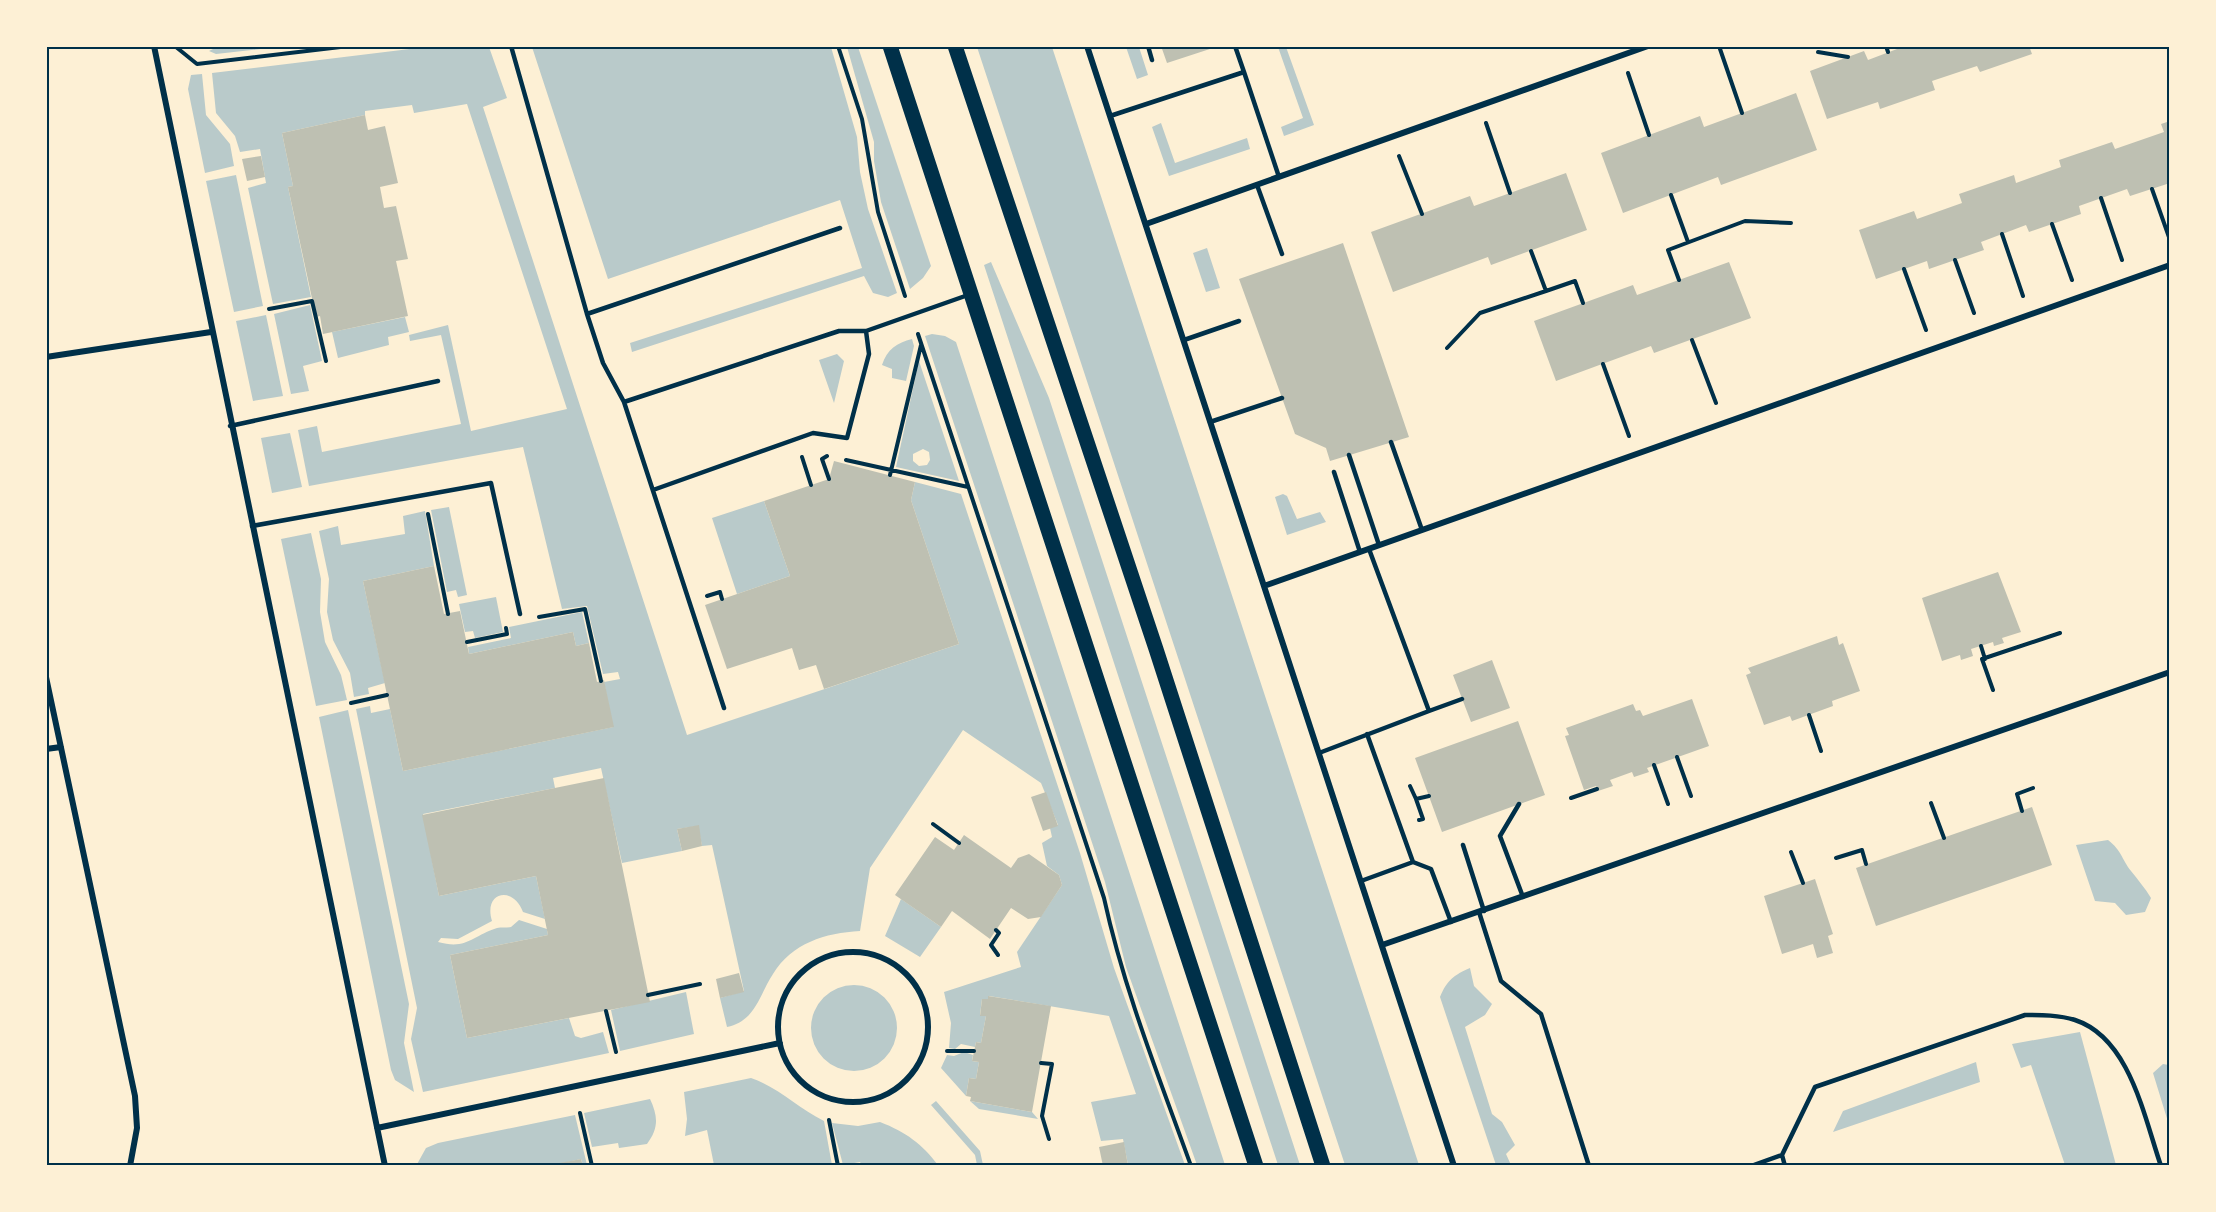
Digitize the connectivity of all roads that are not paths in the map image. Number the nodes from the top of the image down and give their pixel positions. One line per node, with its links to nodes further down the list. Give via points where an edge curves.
1 (154, 46): 22 (street)
2 (511, 46): 19 (lane)
3 (890, 46): 18 (main road)
4 (955, 46): 64 (main road)
5 (1086, 46): 11 (street)
6 (1148, 46): 9 (lane)
7 (1235, 46): 10 (lane)
8 (1648, 46): 12 (street)
9 (1152, 60)
10 (1244, 72): 11 (lane); 12 (lane)
11 (1110, 116): 14 (street)
12 (1279, 177): 13 (street)
13 (1257, 185): 14 (street); 16 (lane)
14 (1146, 224): 23 (street)
15 (840, 228): 19 (lane)
16 (1282, 254)
17 (2169, 265): 35 (street)
18 (970, 294): 21 (lane); 63 (main road)
19 (587, 314): 27 (lane, via 603,363)
20 (1239, 321): 23 (lane)
21 (866, 331): 27 (lane, via 839,331); 33 (lane, via 869,354 847,438 821,433 797,438)
22 (211, 332): 24 (street); 29 (street)
23 (1184, 339): 28 (street)
24 (46, 357)
25 (438, 381): 29 (lane)
26 (1282, 398): 28 (lane)
27 (624, 402): 33 (lane)
28 (1210, 422): 39 (street)
29 (230, 426): 34 (street)
30 (1391, 442): 35 (lane)
31 (1349, 455): 36 (lane)
32 (1334, 472): 38 (lane)
33 (653, 490): 44 (lane)
34 (252, 526): 40 (lane, via 491,483); 59 (street)
35 (1422, 530): 36 (street)
36 (1379, 545): 37 (street)
37 (1369, 549): 38 (street); 45 (lane)
38 (1360, 552): 39 (street)
39 (1264, 586): 49 (street)
40 (520, 614)
41 (2169, 672): 54 (street)
42 (46, 677): 47 (street)
43 (1462, 699): 45 (lane)
44 (723, 708)
45 (1429, 711): 46 (lane)
46 (1367, 734): 49 (lane); 52 (lane)
47 (60, 747): 48 (street); 61 (street, via 135,1096 137,1128)
48 (46, 749)
49 (1319, 753): 53 (street)
50 (1519, 804): 54 (lane, via 1500,836)
51 (1463, 845): 55 (lane)
52 (1413, 862): 53 (lane); 56 (lane, via 1431,869)
53 (1361, 881): 57 (street)
54 (1523, 897): 55 (street)
55 (1481, 911): 56 (street); 66 (lane, via 1501,981 1541,1014)
56 (1451, 922): 57 (street)
57 (1382, 945): 65 (street)
58 (780, 1043): 58 (street, via 789,1066 805,1085 835,1099 875,1099 897,1089 914,1072 925,1050 929,1026 924,1001 912,980 893,963 870,953 845,952 800,974 786,994 779,1018); 59 (street)
59 (377, 1128): 62 (street)
60 (1782, 1155): 67 (lane); 68 (lane); 69 (lane, via 1815,1087 2025,1015 2043,1015 2076,1020 2099,1032 2114,1047 2127,1068)
61 (130, 1166)
62 (385, 1166)
63 (1256, 1166)
64 (1323, 1166)
65 (1454, 1166)
66 (1589, 1166)
67 (1751, 1166)
68 (1785, 1166)
69 (2161, 1166)

